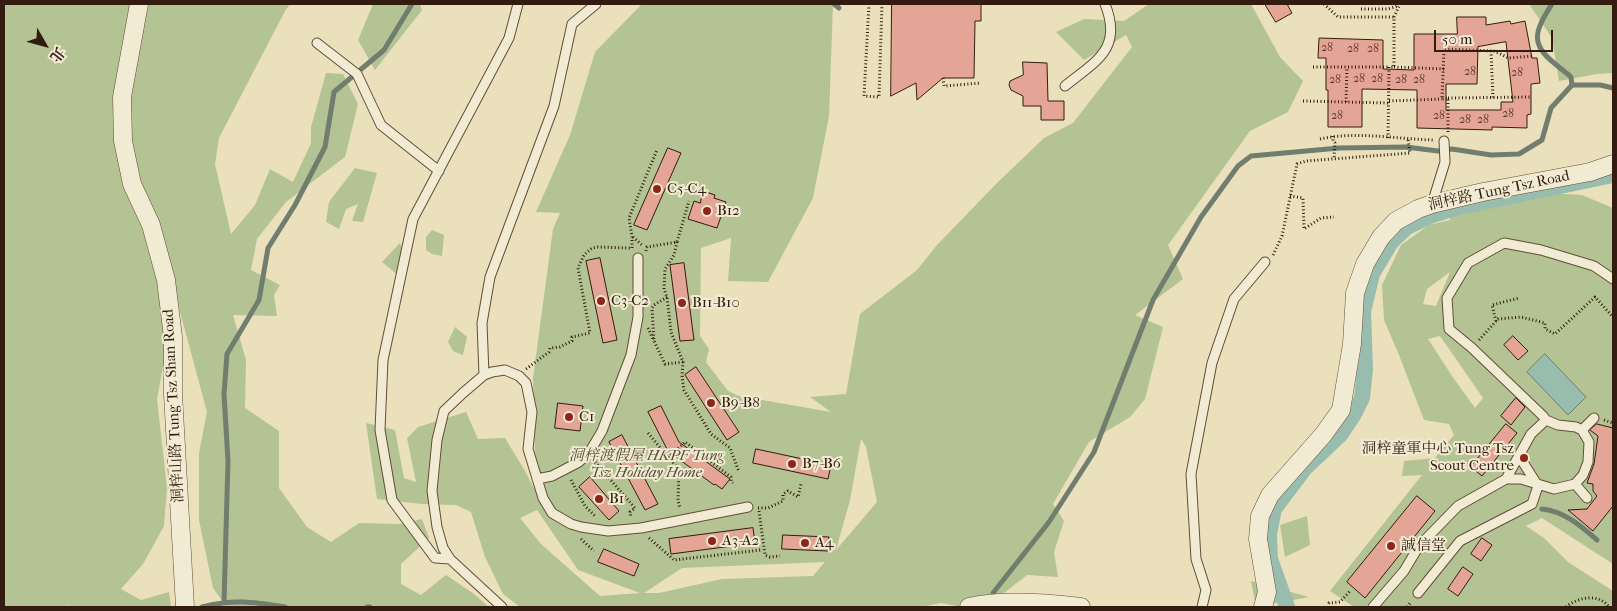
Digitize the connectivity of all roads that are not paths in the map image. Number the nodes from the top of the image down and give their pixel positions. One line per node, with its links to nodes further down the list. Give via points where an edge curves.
1 (139, 4): 27 (street, 洞梓山路 Tung Tsz Shan Road, via 122,97 123,141 132,184 151,225 166,280 173,337 173,394)
2 (518, 4): 9 (lane, via 509,38)
3 (596, 4): 14 (lane, via 572,24 554,106 490,277 482,323)
4 (1105, 4): 6 (lane, via 1110,17 1110,41 1102,56)
5 (316, 43): 9 (lane, via 357,74 381,124)
6 (1065, 86)
7 (1445, 142): 10 (lane, via 1445,162)
8 (1613, 164): 10 (street, 洞梓路 Tung Tsz Road, via 1554,180)
9 (438, 171): 25 (lane, via 413,219 383,360 380,430 392,500 435,558)
10 (1432, 204): 32 (street, 洞梓路 Tung Tsz Road, via 1396,221 1381,237 1365,264 1355,293 1352,344 1341,410 1270,496 1260,516 1258,539 1267,592)
11 (642, 256): 19 (lane, via 638,317 631,354 602,430 590,453 579,462 552,476)
12 (1265, 262): 31 (lane, via 1234,299 1212,363 1191,474 1196,559 1206,590)
13 (1613, 279): 16 (lane, via 1594,266 1504,243 1468,263 1447,298 1449,329)
14 (484, 375): 19 (lane, via 505,370 526,383 532,412 528,449); 25 (lane, via 444,411 437,440 432,491 437,527)
15 (1594, 418): 17 (lane)
16 (1546, 420): 17 (lane); 18 (lane, via 1531,434)
17 (1582, 430): 21 (lane, via 1589,442 1588,462)
18 (1519, 456): 20 (lane); 22 (lane)
19 (537, 479): 24 (lane, via 552,513 576,525 608,531 641,528)
20 (1506, 479): 22 (lane); 33 (lane, via 1458,506 1419,546 1404,571)
21 (1575, 484): 22 (lane, via 1554,489); 23 (lane)
22 (1538, 486): 26 (lane, via 1532,504 1460,541)
23 (1587, 498)
24 (748, 507)
25 (450, 559): 28 (lane)
26 (1418, 593)
27 (185, 607)
28 (502, 607)
29 (969, 607): 30 (street, via 1048,603)
30 (1081, 607)
31 (1202, 607)
32 (1263, 607)
33 (1373, 607)

